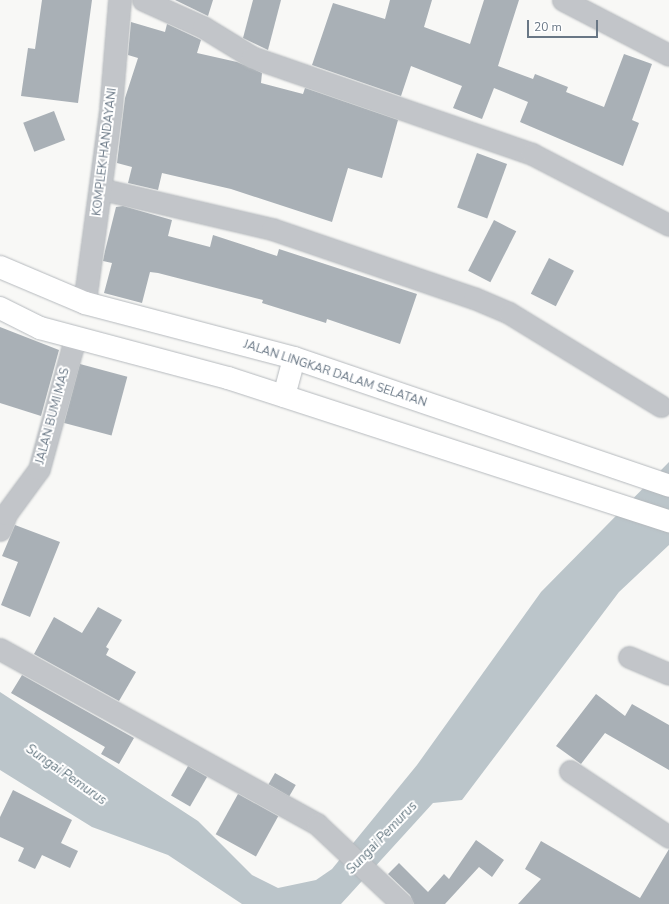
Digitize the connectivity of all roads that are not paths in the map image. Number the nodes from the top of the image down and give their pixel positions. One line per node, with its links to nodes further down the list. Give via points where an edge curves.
1 (120, 0): 5 (street, KOMPLEK HANDAYANI)
2 (143, 0): 6 (street, via 202,27 252,57 532,154)
3 (563, 0): 4 (street)
4 (669, 55)
5 (101, 189): 8 (street, KOMPLEK HANDAYANI); 13 (street, via 287,234 474,298 509,313)
6 (669, 225)
7 (0, 267): 8 (main road, JALAN LINGKAR DALAM SELATAN)
8 (85, 303): 11 (main road, JALAN LINGKAR DALAM SELATAN)
9 (0, 308): 10 (main road, via 40,328)
10 (75, 338): 12 (main road); 16 (street, JALAN BUMI MAS, via 39,469 6,514)
11 (294, 358): 12 (main road); 14 (main road, JALAN LINGKAR DALAM SELATAN)
12 (284, 396): 15 (main road)
13 (661, 406)
14 (669, 486)
15 (669, 521)
16 (0, 530)
17 (0, 649): 22 (street, via 317,824)
18 (629, 658): 19 (street)
19 (669, 674)
20 (570, 771): 21 (street)
21 (669, 837)
22 (402, 904)

